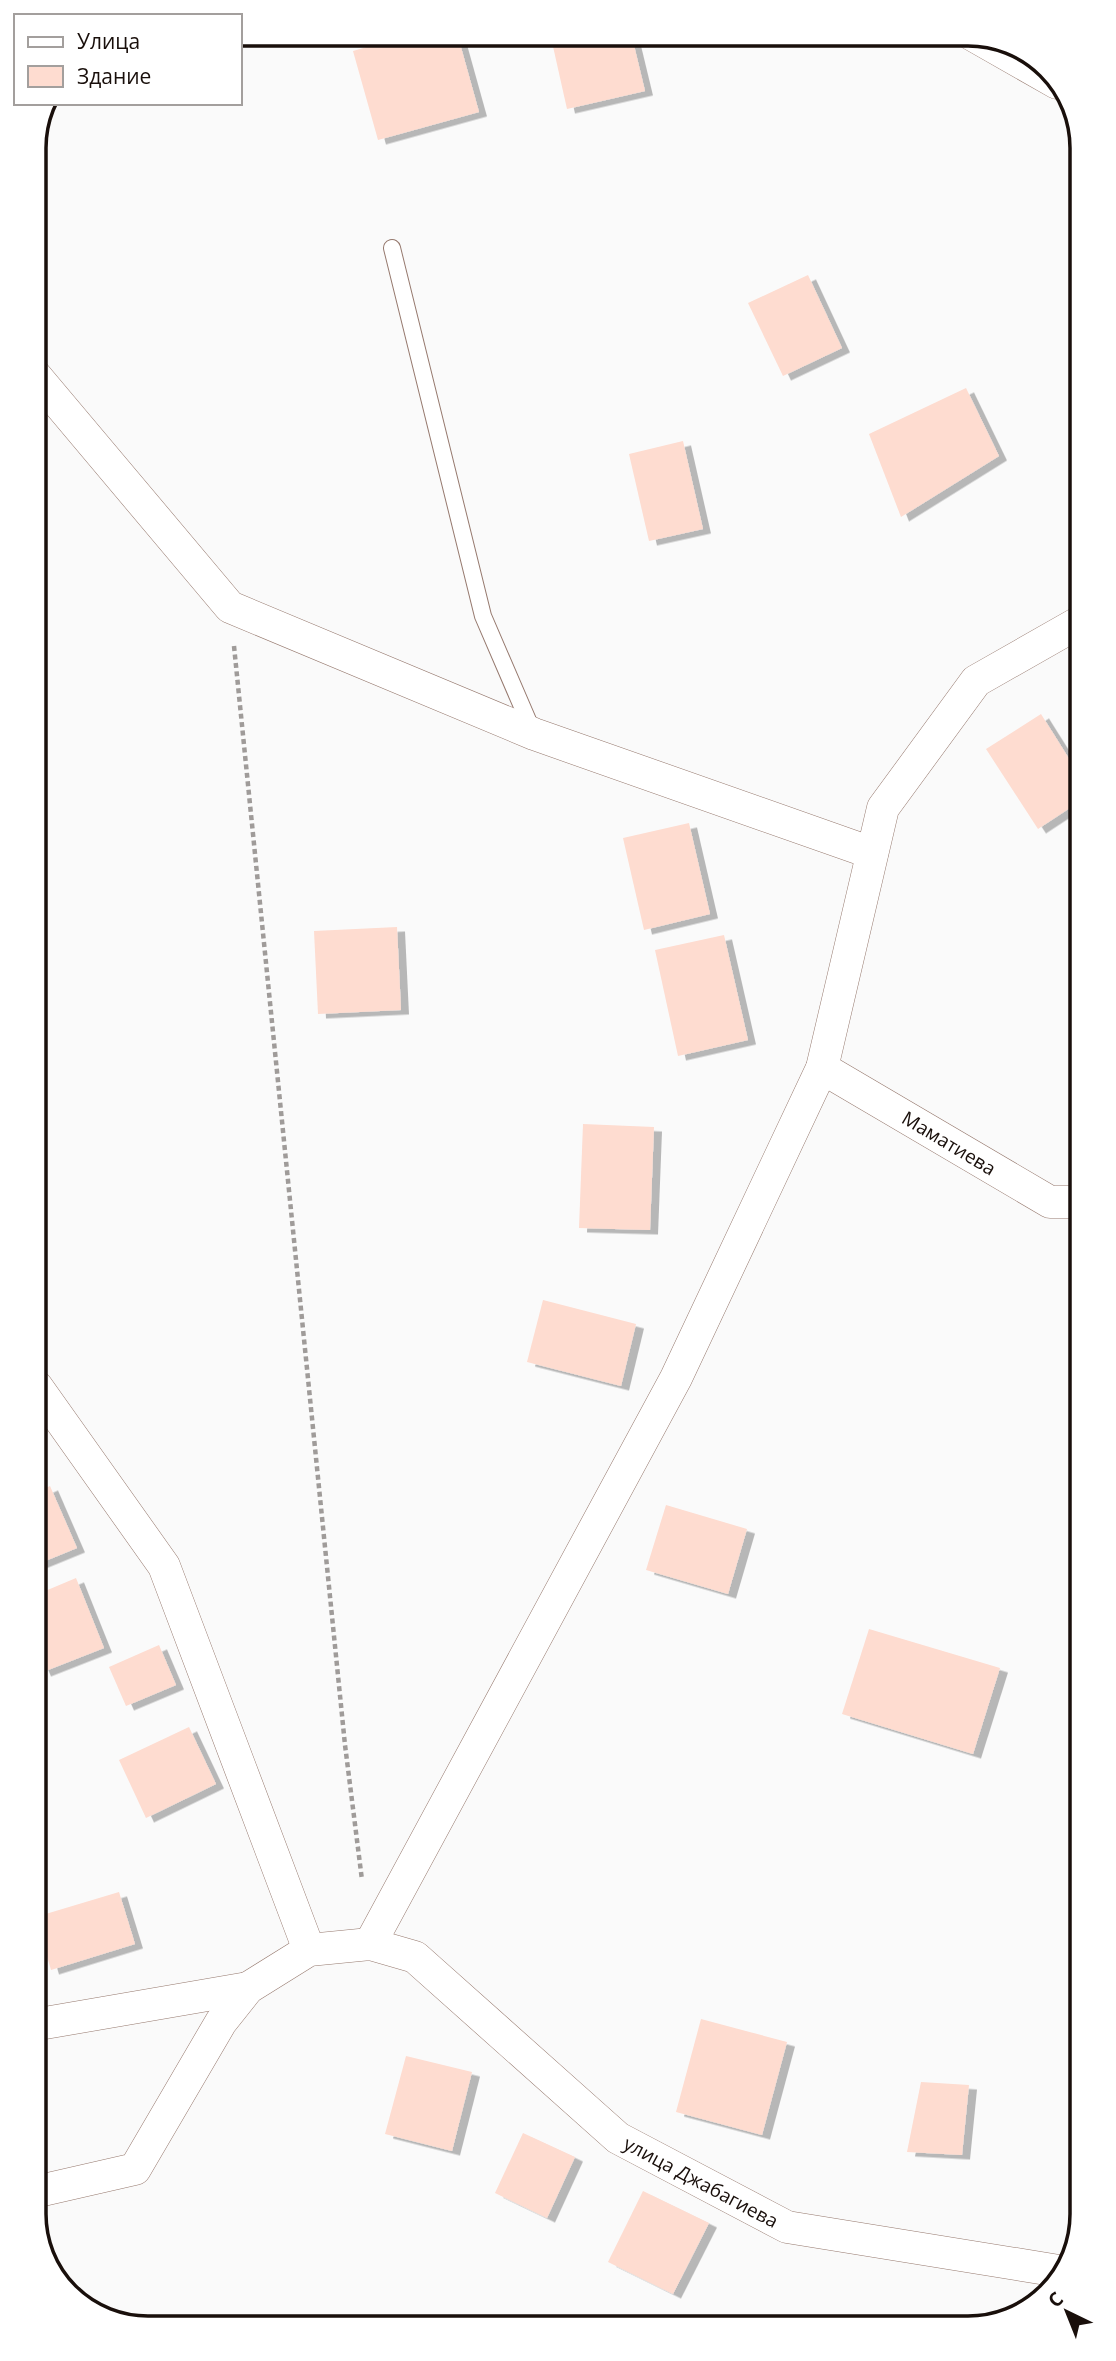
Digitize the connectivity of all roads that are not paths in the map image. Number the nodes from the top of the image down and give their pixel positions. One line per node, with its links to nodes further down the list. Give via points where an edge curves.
1 (1001, 51): 2 (street)
2 (1036, 71)
3 (392, 248): 6 (lane, via 483,616)
4 (46, 388): 6 (street, via 230,607)
5 (1070, 628): 7 (street, via 976,681 883,808)
6 (534, 734): 7 (street)
7 (872, 853): 8 (street)
8 (822, 1068): 9 (street, Маматиева, via 1050,1202); 11 (street, via 676,1378)
9 (1070, 1202)
10 (46, 1400): 12 (street, via 164,1566)
11 (370, 1944): 12 (street, улица Джабагиева); 16 (street, улица Джабагиева, via 415,1957 618,2138 787,2227)
12 (309, 1950): 13 (street, улица Джабагиева)
13 (248, 1988): 14 (street); 15 (street, via 221,2022 135,2169)
14 (46, 2023)
15 (46, 2189)
16 (1053, 2270)

